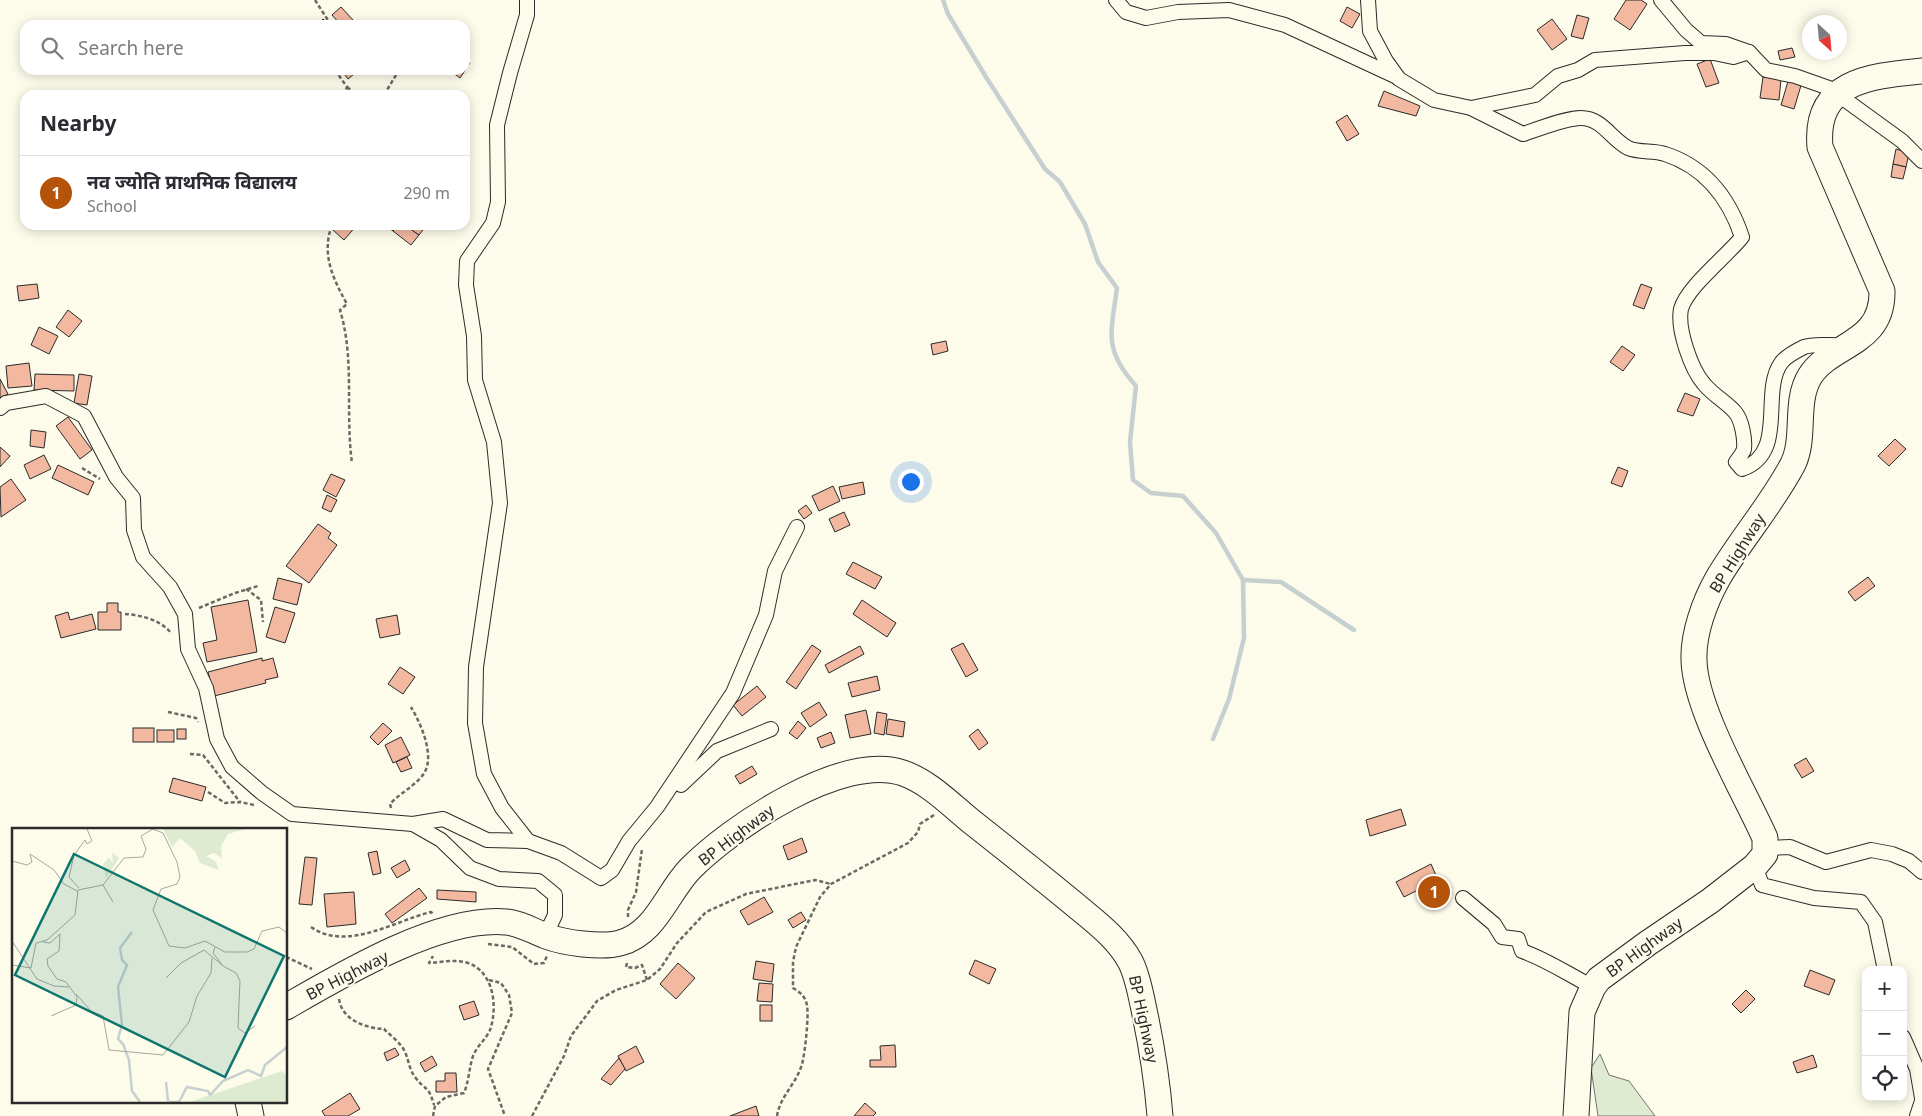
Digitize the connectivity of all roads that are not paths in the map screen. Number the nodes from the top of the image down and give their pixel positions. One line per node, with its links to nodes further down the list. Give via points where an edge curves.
1 (527, 0): 16 (street, via 528,15 497,125 498,202 493,223 467,261 466,286 474,336 475,380 494,442 500,503 476,667 475,723 484,774 502,808)
2 (1116, 0): 7 (street, via 1126,12 1146,18 1178,12 1229,10 1285,25)
3 (1368, 0): 7 (street, via 1370,31)
4 (1661, 0): 5 (street, via 1701,43 1726,44)
5 (1749, 52): 8 (street, via 1766,70 1814,82); 9 (street, via 1733,57 1685,53 1595,60 1558,76 1535,95)
6 (1922, 71): 8 (highway, BP Highway, via 1873,76 1855,82)
7 (1399, 79): 9 (street, via 1434,100)
8 (1837, 94): 10 (street, via 1902,142); 11 (highway, BP Highway, via 1826,109 1819,133 1820,147 1882,291 1879,314)
9 (1471, 108): 11 (street, via 1523,134 1581,118 1598,122 1614,140 1630,149 1663,154 1689,163 1713,183 1736,219 1742,237 1696,284 1682,309 1683,337 1703,383 1736,413 1744,449 1736,462 1742,469 1752,465 1764,450 1773,423 1773,384 1782,362 1805,346)
10 (1922, 161)
11 (1851, 345): 18 (highway, BP Highway, via 1818,366 1811,376 1805,387 1794,462 1718,579 1700,620 1694,660 1698,688 1710,721 1766,838)
12 (0, 408): 15 (street, via 6,403 46,396 84,416 116,477 132,498 134,530 143,557 170,587 185,614 187,646 206,688 217,739 232,767 292,814)
13 (796, 527): 17 (street, via 776,571 766,616 734,693 657,806)
14 (771, 729): 17 (street, via 717,751 689,775 654,818)
15 (407, 824): 16 (street, via 443,819 487,840); 21 (street, via 442,840 470,868 499,879 538,881 555,895)
16 (528, 841): 17 (street, via 561,853 601,878 612,870)
17 (629, 841)
18 (1761, 857): 19 (street, via 1790,847 1826,862 1871,850 1909,861); 22 (street, via 1762,885 1814,898 1861,902 1875,922); 23 (highway, BP Highway, via 1710,901 1599,979)
19 (1922, 872)
20 (1463, 898): 23 (street, via 1494,924 1502,937 1518,940 1522,951 1557,965)
21 (551, 938): 24 (highway, BP Highway, via 508,922 484,922 444,940 427,935 335,978); 27 (highway, BP Highway, via 618,944 636,938 649,926 689,870 762,812 799,792 843,776 889,770 904,774 944,799 1092,918 1122,948 1137,980 1152,1049)
22 (1883, 966)
23 (1593, 987): 28 (highway, BP Highway, via 1582,1012)
24 (288, 1006)
25 (1907, 1046): 26 (street, via 1918,1069)
26 (1922, 1100): 29 (street)
27 (1160, 1116)
28 (1576, 1116)
29 (1917, 1116)

